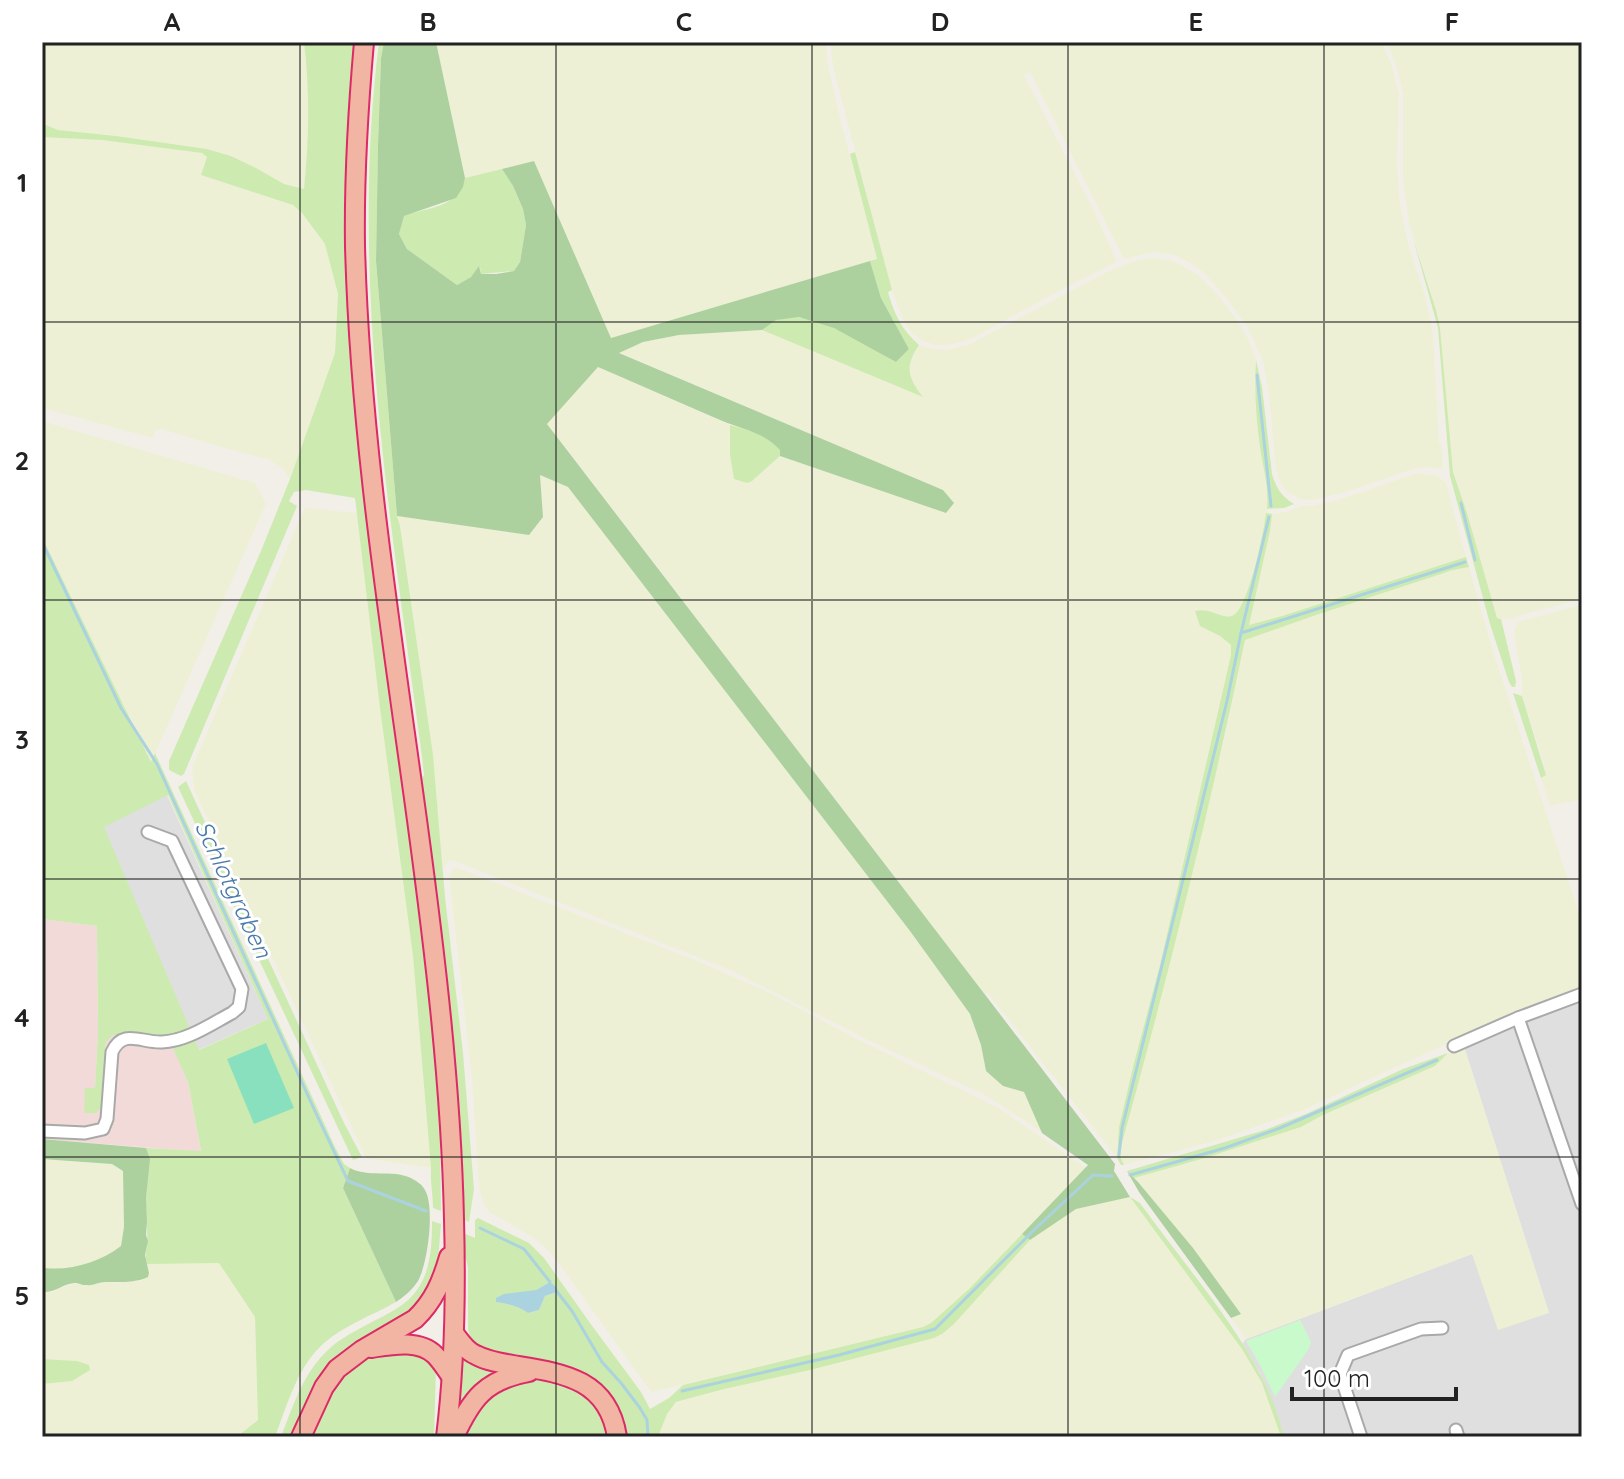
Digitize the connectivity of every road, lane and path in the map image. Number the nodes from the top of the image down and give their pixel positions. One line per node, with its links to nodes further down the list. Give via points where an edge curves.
1 (364, 42): 8 (highway, via 355,220 363,394 439,990)
2 (148, 832): 6 (street, via 172,841 242,989 239,1007 178,1040 124,1038 116,1043 103,1129)
3 (1582, 994): 4 (street)
4 (1518, 1018): 5 (street); 7 (street)
5 (1454, 1046)
6 (42, 1131)
7 (1582, 1204)
8 (455, 1239): 10 (highway); 11 (highway, via 441,1284 424,1311)
9 (1442, 1328): 18 (street, via 1421,1329 1348,1355 1340,1374)
10 (454, 1333): 12 (highway, via 476,1356); 13 (highway)
11 (362, 1350): 13 (highway, via 424,1348); 14 (highway, via 330,1376)
12 (540, 1370): 16 (highway, via 491,1385 474,1400); 17 (highway, via 578,1380 597,1393)
13 (451, 1376): 15 (highway)
14 (301, 1437)
15 (446, 1437)
16 (454, 1437)
17 (617, 1437)
18 (1361, 1437)

